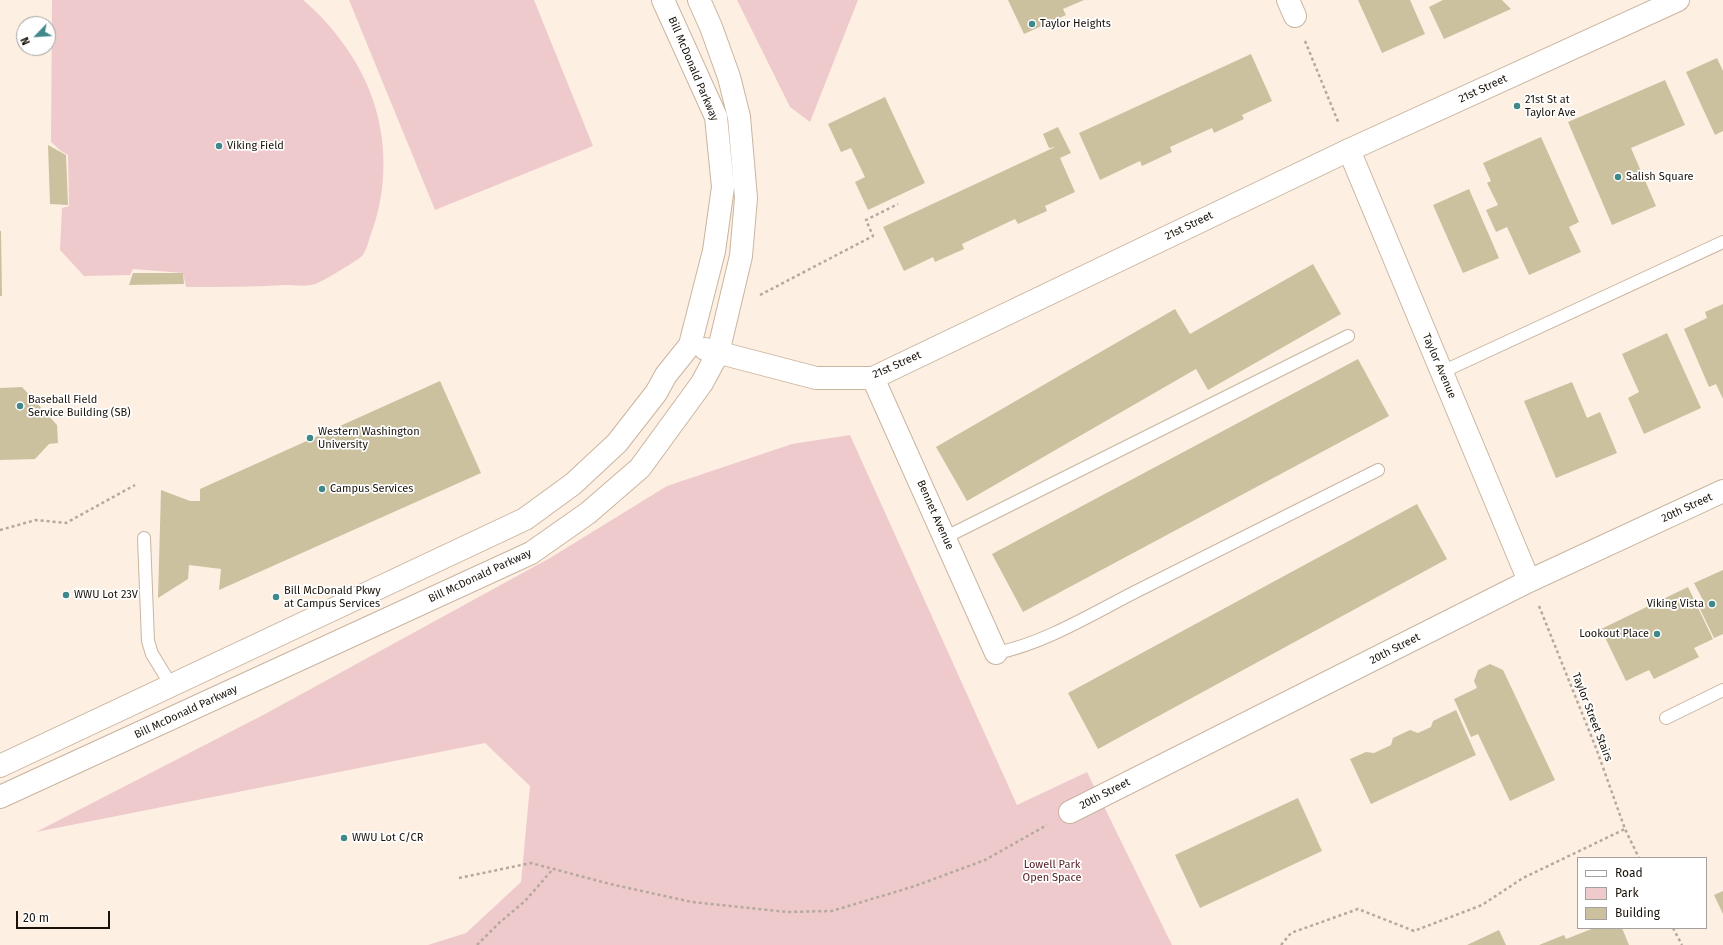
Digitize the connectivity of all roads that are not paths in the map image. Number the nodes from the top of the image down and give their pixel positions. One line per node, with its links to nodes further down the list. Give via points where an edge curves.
1 (663, 0): 7 (street, Bill McDonald Parkway, via 716,118 723,187 714,251)
2 (699, 0): 8 (street, Bill McDonald Parkway, via 712,27 739,117 746,198 741,256)
3 (1678, 0): 4 (street, 21st Street)
4 (1349, 150): 9 (street, Taylor Avenue); 10 (street, 21st Street)
5 (1723, 242): 9 (lane)
6 (1348, 336): 14 (lane)
7 (690, 345): 8 (street, 21st Street); 17 (street, Bill McDonald Parkway, via 617,443 572,484 525,519)
8 (718, 353): 10 (street, 21st Street, via 816,378); 21 (street, Bill McDonald Parkway, via 702,383 640,468 588,513 531,553)
9 (1442, 372): 15 (street, Taylor Avenue)
10 (873, 378): 14 (street, Bennet Avenue)
11 (1378, 470): 16 (lane, via 1074,623 1013,650)
12 (1723, 492): 15 (street, 20th Street)
13 (144, 538): 17 (lane, via 148,641 152,654)
14 (946, 538): 16 (street, Bennet Avenue)
15 (1529, 582): 22 (street, 20th Street)
16 (996, 653)
17 (171, 685): 20 (street, Bill McDonald Parkway)
18 (1723, 690): 19 (lane)
19 (1666, 718)
20 (0, 766)
21 (0, 797)
22 (1070, 812)

